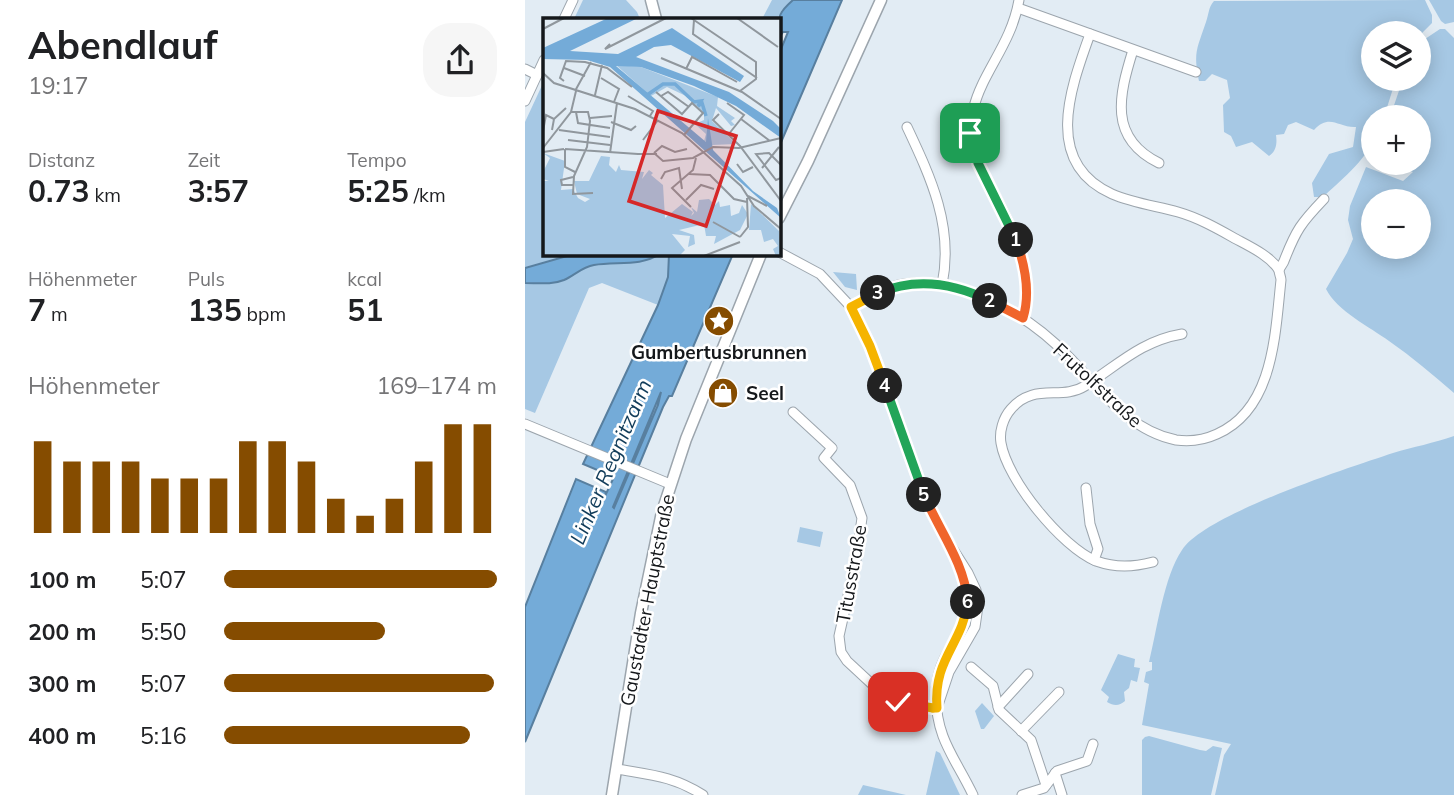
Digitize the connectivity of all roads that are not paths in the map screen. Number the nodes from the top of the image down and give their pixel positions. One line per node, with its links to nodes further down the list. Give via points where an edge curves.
1 (573, 0): 5 (street)
2 (651, 0): 6 (street)
3 (881, 0): 17 (street)
4 (1019, 4): 7 (street); 23 (street, via 1003,49 975,100 970,125 978,163 1021,256 1027,292)
5 (564, 18)
6 (656, 18)
7 (1090, 34): 8 (street); 20 (street, via 1067,114 1071,152 1086,175 1111,194 1215,227)
8 (1133, 50): 11 (street); 15 (street, via 1121,91 1123,122 1135,148)
9 (543, 62): 12 (street)
10 (525, 69): 12 (street)
11 (1196, 72)
12 (537, 75): 13 (street)
13 (525, 101)
14 (907, 127): 21 (street, via 943,221)
15 (1159, 163)
16 (1324, 199): 20 (street, Frutolfstraße, via 1293,236)
17 (781, 214)
18 (781, 253): 22 (street, via 820,274)
19 (760, 256): 28 (street, Gaustadter Hauptstraße)
20 (1279, 270): 25 (street, Frutolfstraße, via 1273,343 1263,386 1247,413 1227,430 1186,441 1161,436 1136,423)
21 (942, 285): 22 (street, Frutolfstraße, via 899,285); 23 (street, Frutolfstraße, via 979,296)
22 (851, 307): 36 (street, via 870,346 924,497 957,557 966,585 964,624 939,672)
23 (1023, 318): 25 (street, Frutolfstraße)
24 (1182, 334): 25 (street, via 1145,346)
25 (1091, 381): 30 (street, via 1072,391 1037,392 1021,400 1008,412 1000,438 1035,506 1075,549)
26 (793, 412): 36 (street, Titusstraße, via 832,449 824,458 850,485 859,506 862,528 839,636 841,652 889,700)
27 (525, 424): 28 (street)
28 (670, 484): 39 (street, Gaustadter Hauptstraße, via 647,578)
29 (1086, 488): 30 (street, via 1098,550)
30 (1094, 560): 31 (street, via 1125,567)
31 (1153, 562)
32 (971, 667): 35 (street, via 993,686)
33 (1028, 674): 35 (street)
34 (1059, 692): 37 (street)
35 (998, 707): 37 (street)
36 (937, 708): 44 (street, via 946,748)
37 (1021, 731): 41 (street, via 1031,740)
38 (1093, 744): 40 (street, via 1087,761)
39 (617, 769): 42 (street, Gaustadter Hauptstraße); 43 (street, via 683,782)
40 (1055, 773): 41 (street); 46 (street)
41 (1046, 785): 45 (street)
42 (612, 795)
43 (703, 795)
44 (973, 795)
45 (1022, 795)
46 (1062, 795)

